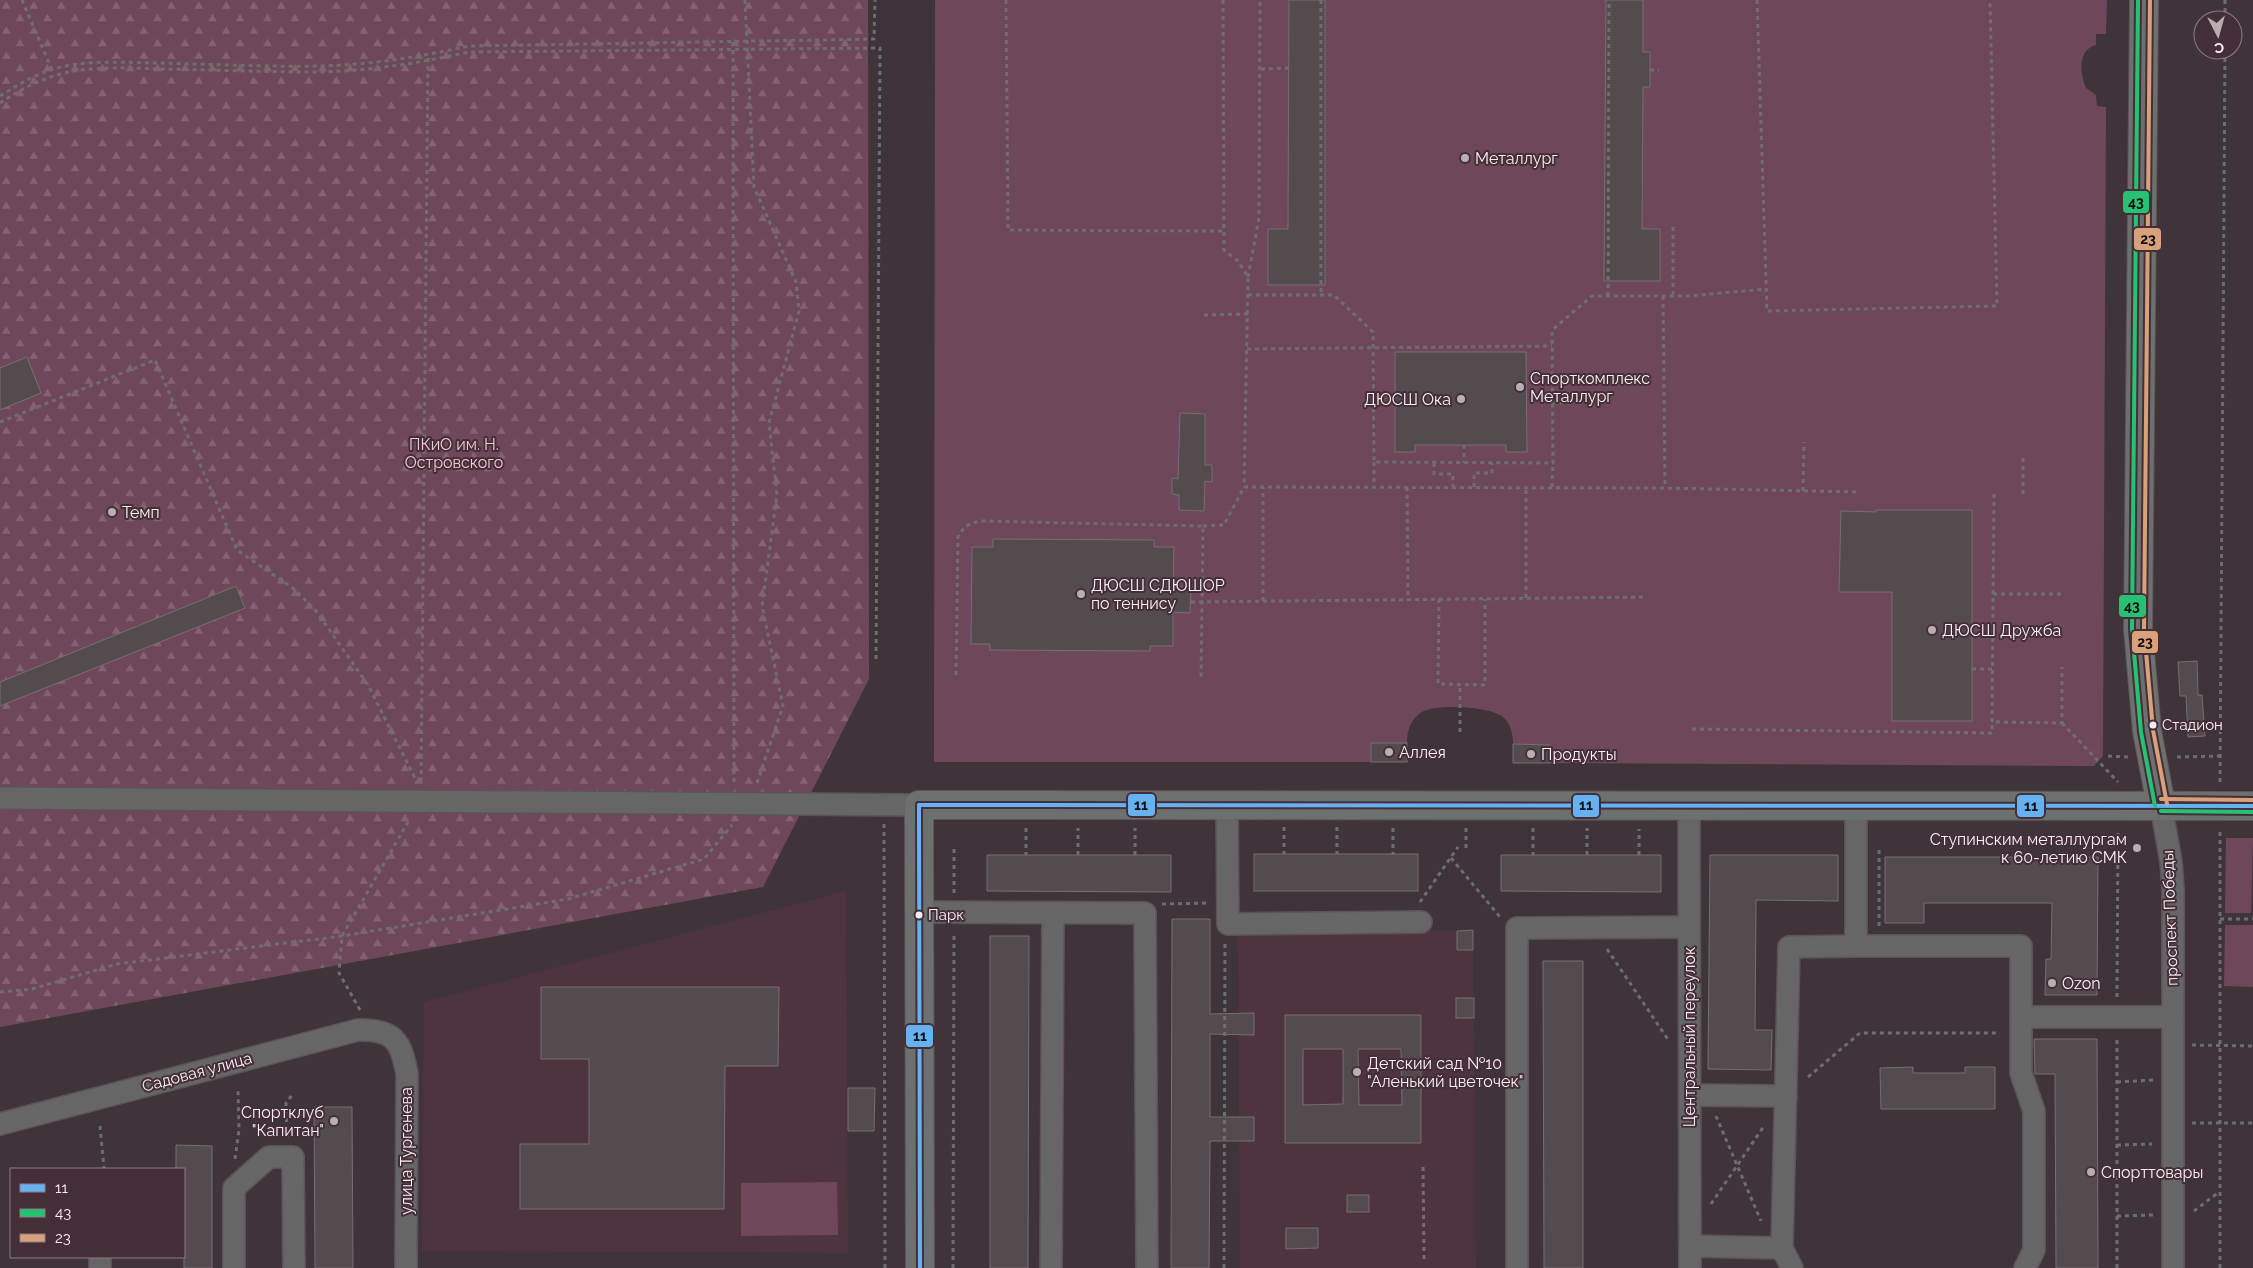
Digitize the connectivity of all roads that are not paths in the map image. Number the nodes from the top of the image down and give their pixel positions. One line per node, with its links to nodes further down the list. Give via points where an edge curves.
1 (2144, 0): 7 (main road, проспект Победы, via 2138,611 2143,698)
2 (0, 798): 3 (street)
3 (919, 805): 4 (main road); 9 (main road)
4 (1227, 805): 5 (main road); 11 (street, via 1228,924)
5 (1689, 805): 6 (main road); 12 (street, Центральный переулок)
6 (1856, 805): 7 (main road); 13 (street)
7 (2160, 805): 8 (main road); 16 (street, проспект Победы, via 2170,855)
8 (2253, 806)
9 (919, 912): 10 (street); 25 (main road)
10 (1053, 913): 26 (street); 27 (street, via 1144,913)
11 (1413, 922)
12 (1689, 927): 17 (street, Центральный переулок, via 1690,1072); 28 (street, via 1517,928)
13 (1856, 946): 14 (street, via 2021,946); 18 (street, via 1789,947)
14 (2021, 1025): 16 (street); 31 (street, via 2022,1073 2034,1111 2034,1250)
15 (370, 1029): 19 (street, Садовая улица); 24 (street, улица Тургенева, via 394,1038 400,1047 407,1074)
16 (2174, 1032): 32 (street, проспект Победы)
17 (1698, 1095): 18 (street); 20 (street, Центральный переулок)
18 (1786, 1096): 21 (street)
19 (0, 1124)
20 (1690, 1246): 21 (street); 29 (street, Центральный переулок)
21 (1778, 1248): 30 (street)
22 (234, 1268): 23 (street, via 234,1188 269,1157 293,1157)
23 (294, 1268)
24 (406, 1268)
25 (920, 1268)
26 (1051, 1268)
27 (1147, 1268)
28 (1517, 1268)
29 (1690, 1268)
30 (1792, 1268)
31 (2025, 1268)
32 (2174, 1268)

